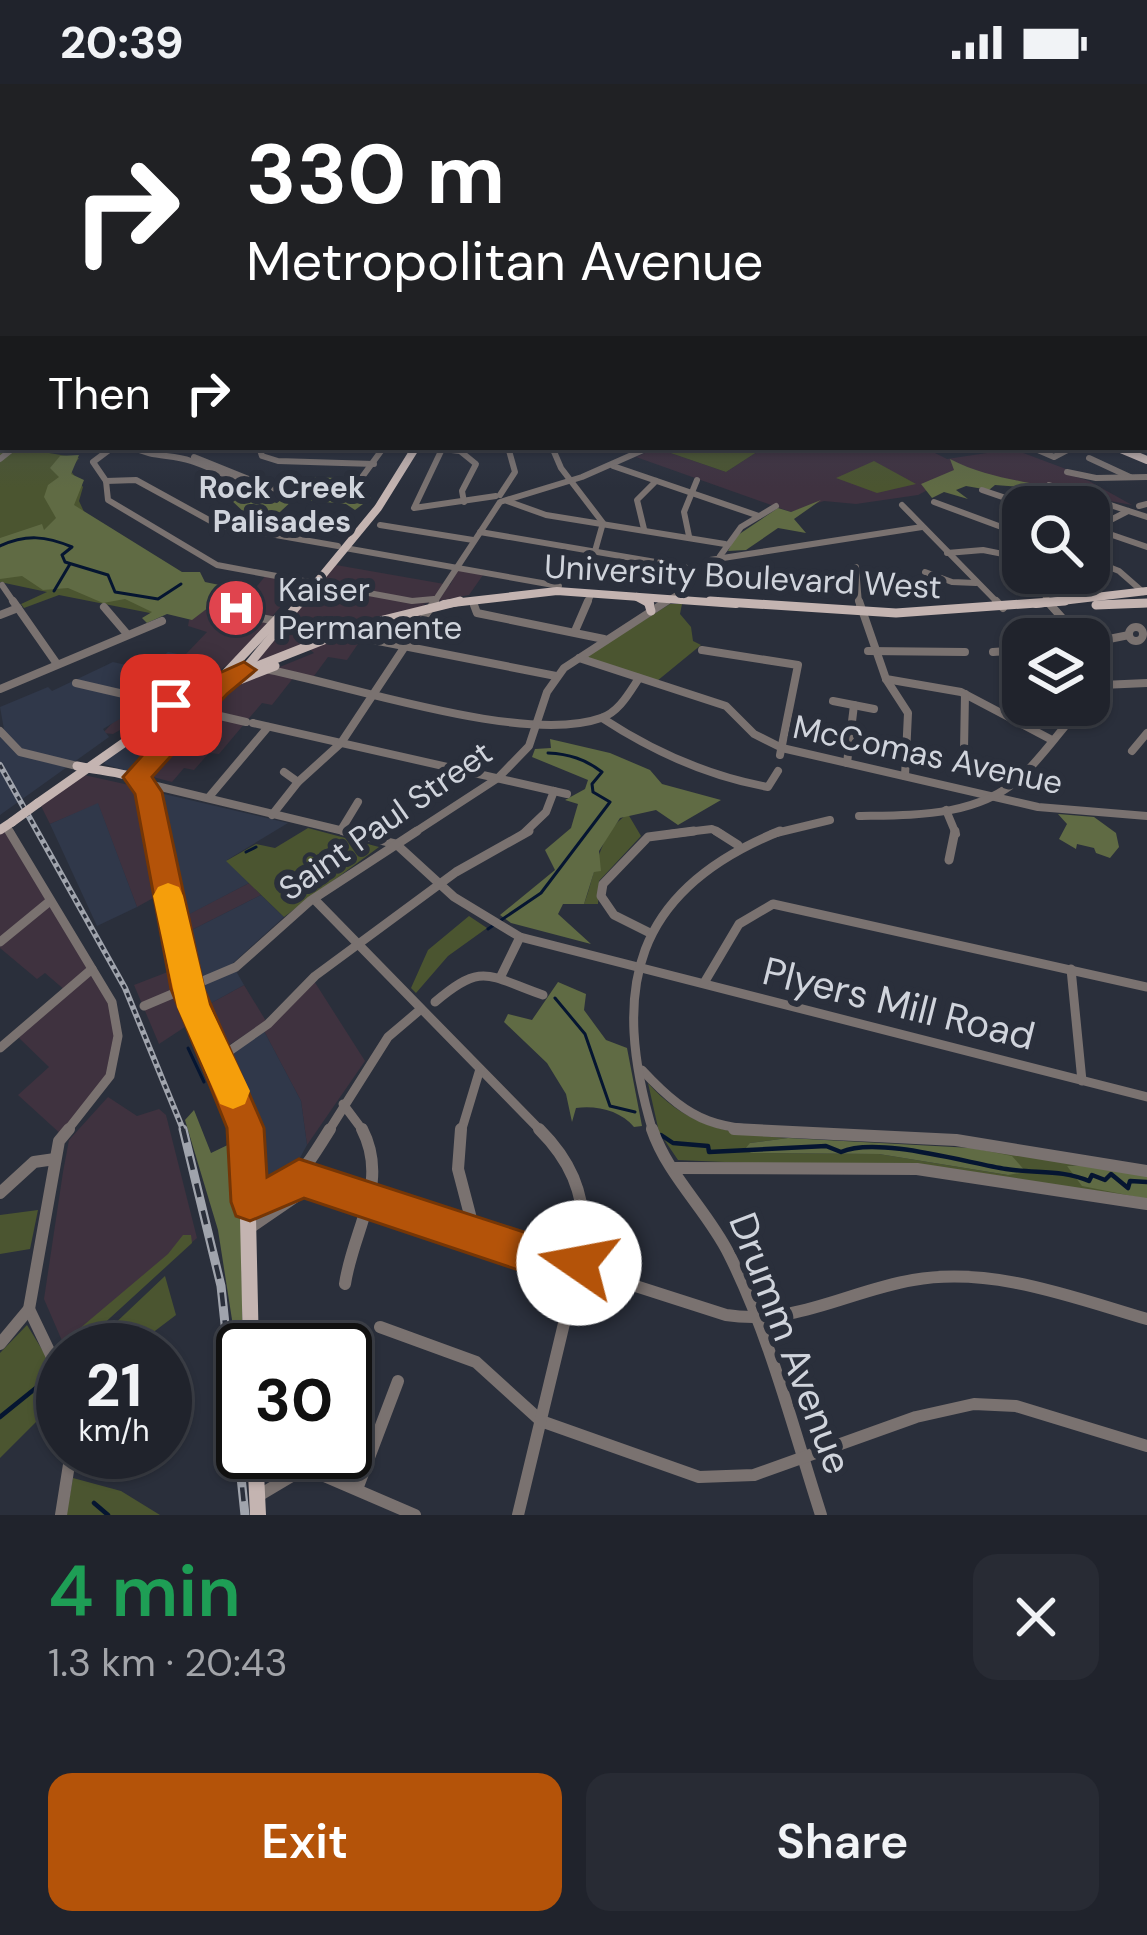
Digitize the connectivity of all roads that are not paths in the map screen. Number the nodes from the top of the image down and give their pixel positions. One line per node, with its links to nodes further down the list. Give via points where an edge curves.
1 (108, 450): 21 (street, via 93,462)
2 (139, 450): 3 (street, via 196,462 237,483 287,488)
3 (161, 450)
4 (260, 450): 15 (street, via 278,461)
5 (382, 450): 15 (street)
6 (410, 450): 48 (main road)
7 (442, 450): 30 (street, via 413,508)
8 (454, 450): 30 (street, via 476,464 461,491)
9 (510, 450): 28 (street, via 518,465)
10 (554, 450): 22 (street)
11 (644, 450): 16 (street)
12 (1038, 450): 13 (street, via 1054,457)
13 (1067, 450)
14 (1089, 458): 19 (street)
15 (374, 464): 24 (street)
16 (611, 465): 22 (street); 23 (street)
17 (1067, 472): 19 (street)
18 (1147, 477): 19 (street)
19 (1132, 478)
20 (697, 480): 27 (street)
21 (106, 481): 48 (street, via 136,480 218,525); 60 (street, via 108,500 212,563)
22 (569, 481): 28 (street); 38 (street)
23 (656, 481): 27 (street); 42 (street, via 638,500)
24 (357, 484)
25 (1049, 485): 34 (street)
26 (982, 490): 29 (street)
27 (691, 493): 35 (street); 45 (street, via 684,512)
28 (504, 497): 30 (street); 38 (street, via 546,515); 43 (street)
29 (1002, 497)
30 (464, 502)
31 (934, 502): 41 (street)
32 (776, 506): 35 (street)
33 (902, 506): 40 (street)
34 (1128, 511): 36 (street); 37 (street)
35 (759, 516): 47 (street)
36 (1147, 517)
37 (1110, 519)
38 (603, 523): 42 (street); 50 (street)
39 (380, 525): 46 (street)
40 (922, 527): 52 (street); 53 (street)
41 (1002, 527)
42 (644, 529): 45 (street)
43 (478, 532): 46 (street); 50 (street)
44 (1110, 534): 49 (street)
45 (689, 536): 47 (street)
46 (473, 540): 56 (street)
47 (725, 544): 53 (street)
48 (341, 547): 56 (street); 60 (main road)
49 (1147, 547)
50 (595, 551): 55 (street)
51 (1002, 553): 52 (street)
52 (947, 554): 61 (street)
53 (720, 556): 54 (street)
54 (710, 560)
55 (685, 566)
56 (457, 567): 63 (street); 69 (street)
57 (856, 567): 79 (street)
58 (1110, 568): 66 (street)
59 (925, 572): 61 (street)
60 (313, 582): 71 (street); 82 (main road)
61 (978, 583): 75 (street)
62 (2, 585): 74 (street)
63 (551, 587): 68 (main road, University Boulevard West); 69 (main road, University Boulevard West)
64 (1042, 594): 73 (street)
65 (591, 595): 67 (main road, University Boulevard West); 70 (main road, University Boulevard West); 83 (street)
66 (1146, 596): 73 (main road, University Boulevard West); 73 (main road, University Boulevard West)
67 (637, 597): 68 (main road, University Boulevard West); 76 (main road)
68 (671, 598): 76 (street, Saint Paul Street); 79 (main road, University Boulevard West)
69 (433, 603): 70 (main road, University Boulevard West); 71 (main road, University Boulevard West); 87 (main road, University Boulevard West); 90 (street)
70 (474, 604): 83 (street, via 477,614)
71 (412, 606): 85 (main road, University Boulevard West)
72 (104, 607): 84 (street)
73 (1051, 607): 75 (main road, University Boulevard West); 79 (main road, University Boulevard West, via 973,619); 80 (street)
74 (18, 608): 77 (street); 97 (street)
75 (1004, 609): 79 (main road, University Boulevard West)
76 (651, 611): 88 (street, Saint Paul Street)
77 (0, 615)
78 (251, 616): 82 (street)
79 (863, 616): 92 (street)
80 (1061, 618)
81 (162, 621): 84 (street)
82 (279, 622): 85 (street); 99 (main road); 105 (main road)
83 (574, 631): 88 (street)
84 (127, 634): 97 (street)
85 (341, 634): 87 (street); 99 (main road, University Boulevard West)
86 (1129, 635): 89 (street)
87 (354, 636): 90 (street); 98 (main road, University Boulevard West)
88 (605, 639): 96 (street, Saint Paul Street)
89 (1110, 640)
90 (404, 646): 100 (street); 108 (street)
91 (702, 650): 124 (street, via 798,665)
92 (872, 651): 93 (street); 102 (street)
93 (964, 652)
94 (993, 652): 95 (street)
95 (1002, 652)
96 (577, 657): 100 (street, Saint Paul Street); 101 (street, McComas Avenue)
97 (57, 664): 107 (street)
98 (276, 668): 105 (main road, University Boulevard West); 108 (street)
99 (244, 670): 105 (main road)
100 (556, 676): 116 (street, Saint Paul Street)
101 (639, 678): 115 (street); 124 (street, McComas Avenue, via 726,706)
102 (886, 680): 109 (street); 130 (street, via 908,713)
103 (1147, 682): 106 (street)
104 (76, 683): 112 (street)
105 (212, 687): 112 (main road); 114 (street)
106 (1110, 687)
107 (0, 689)
108 (375, 692): 116 (street); 122 (street)
109 (965, 694): 121 (street); 123 (street)
110 (833, 701): 111 (street)
111 (854, 705): 113 (street); 126 (street)
112 (176, 706): 114 (street); 127 (main road)
113 (874, 709)
114 (197, 711): 118 (street); 132 (street)
115 (602, 718): 116 (street); 128 (street, via 666,757 768,787)
116 (535, 725): 131 (street, Saint Paul Street, via 529,746)
117 (1064, 726): 121 (street)
118 (268, 727): 122 (street); 139 (street)
119 (1, 732): 127 (street, Plyers Mill Road, via 20,752)
120 (1147, 733): 125 (street)
121 (1052, 740): 138 (street)
122 (341, 743): 131 (street); 133 (street)
123 (964, 750)
124 (781, 751): 126 (street, McComas Avenue)
125 (1132, 751)
126 (847, 763): 130 (street, McComas Avenue)
127 (83, 767): 132 (main road, Plyers Mill Road); 146 (main road, bridge)
128 (778, 770)
129 (284, 772): 133 (street)
130 (905, 776): 138 (street, McComas Avenue)
131 (498, 778): 135 (street); 148 (street, Saint Paul Street)
132 (137, 781): 134 (street, Plyers Mill Road); 137 (main road)
133 (298, 782): 142 (street)
134 (163, 786): 137 (main road); 139 (street, Plyers Mill Road)
135 (554, 791): 136 (street); 151 (street, via 530,831)
136 (567, 794)
137 (149, 796): 164 (main road)
138 (993, 796): 141 (street); 144 (street, McComas Avenue)
139 (209, 797): 142 (street, Plyers Mill Road)
140 (358, 802): 147 (street)
141 (946, 810): 143 (street); 150 (street, via 956,833)
142 (273, 813): 147 (street, Plyers Mill Road)
143 (859, 816)
144 (1147, 816)
145 (830, 820): 149 (street, Drumm Avenue)
146 (4, 821): 153 (street)
147 (341, 830): 148 (street, Plyers Mill Road)
148 (396, 844): 151 (street, Plyers Mill Road); 152 (street, Saint Paul Street)
149 (738, 845): 154 (street, Drumm Avenue, via 699,872); 154 (street, via 712,829 648,837 601,896 614,915)
150 (949, 860)
151 (442, 883): 155 (street, Plyers Mill Road); 157 (street)
152 (314, 899): 157 (street); 164 (street, Saint Paul Street, via 236,967)
153 (50, 901): 156 (street); 159 (street)
154 (648, 932): 158 (street, Drumm Avenue)
155 (520, 937): 158 (street, Plyers Mill Road); 161 (street)
156 (0, 942)
157 (357, 945): 168 (street); 170 (street)
158 (637, 967): 162 (street, Plyers Mill Road); 171 (street, Drumm Avenue)
159 (92, 969): 169 (street); 176 (street, via 112,1002 118,1036 110,1076 63,1136)
160 (1071, 969): 162 (street, via 773,904 735,929); 163 (street); 173 (street)
161 (500, 978): 165 (street); 166 (street, via 468,975)
162 (704, 983): 173 (street, Plyers Mill Road)
163 (1147, 987)
164 (188, 989): 167 (street, Saint Paul Street); 170 (main road)
165 (543, 995)
166 (435, 1002)
167 (144, 1006)
168 (421, 1009): 172 (street); 175 (street, via 397,1026)
169 (0, 1048)
170 (218, 1059): 182 (main road, via 246,1128)
171 (637, 1064): 177 (street, Drumm Avenue, via 652,1131); 178 (street, via 673,1103 719,1128 956,1140)
172 (480, 1069): 186 (street, via 455,1154); 187 (street, via 562,1152 578,1180 585,1210)
173 (1082, 1081): 174 (street, Plyers Mill Road)
174 (1147, 1096)
175 (344, 1104): 179 (street); 183 (street, via 379,1167)
176 (55, 1159): 181 (street, via 26,1167); 189 (street)
177 (674, 1168): 184 (street, via 899,1168); 190 (street, Drumm Avenue, via 718,1229)
178 (1147, 1171)
179 (299, 1178): 180 (street); 182 (street)
180 (326, 1186): 183 (street); 185 (street, via 305,1190)
181 (0, 1193)
182 (250, 1202): 185 (main road)
183 (370, 1202): 186 (street); 188 (street)
184 (1147, 1204)
185 (250, 1228): 193 (main road)
186 (475, 1235): 187 (street)
187 (578, 1270): 190 (street); 197 (street)
188 (345, 1285)
189 (29, 1309): 192 (street); 195 (street)
190 (754, 1318): 191 (street, via 798,1315 878,1286 938,1276 1011,1282); 199 (street, Drumm Avenue)
191 (1147, 1319)
192 (36, 1323)
193 (251, 1323)
194 (380, 1328): 197 (street, via 476,1363)
195 (0, 1344)
196 (398, 1381): 201 (street)
197 (541, 1421): 199 (street, via 699,1477 754,1475); 205 (street)
198 (1147, 1445): 199 (street, via 1016,1406 978,1404 916,1417)
199 (803, 1459): 206 (street, Drumm Avenue)
200 (67, 1479): 203 (street)
201 (357, 1489): 202 (street, via 304,1471); 204 (street)
202 (258, 1506)
203 (61, 1515)
204 (415, 1515)
205 (518, 1515)
206 (821, 1515)

